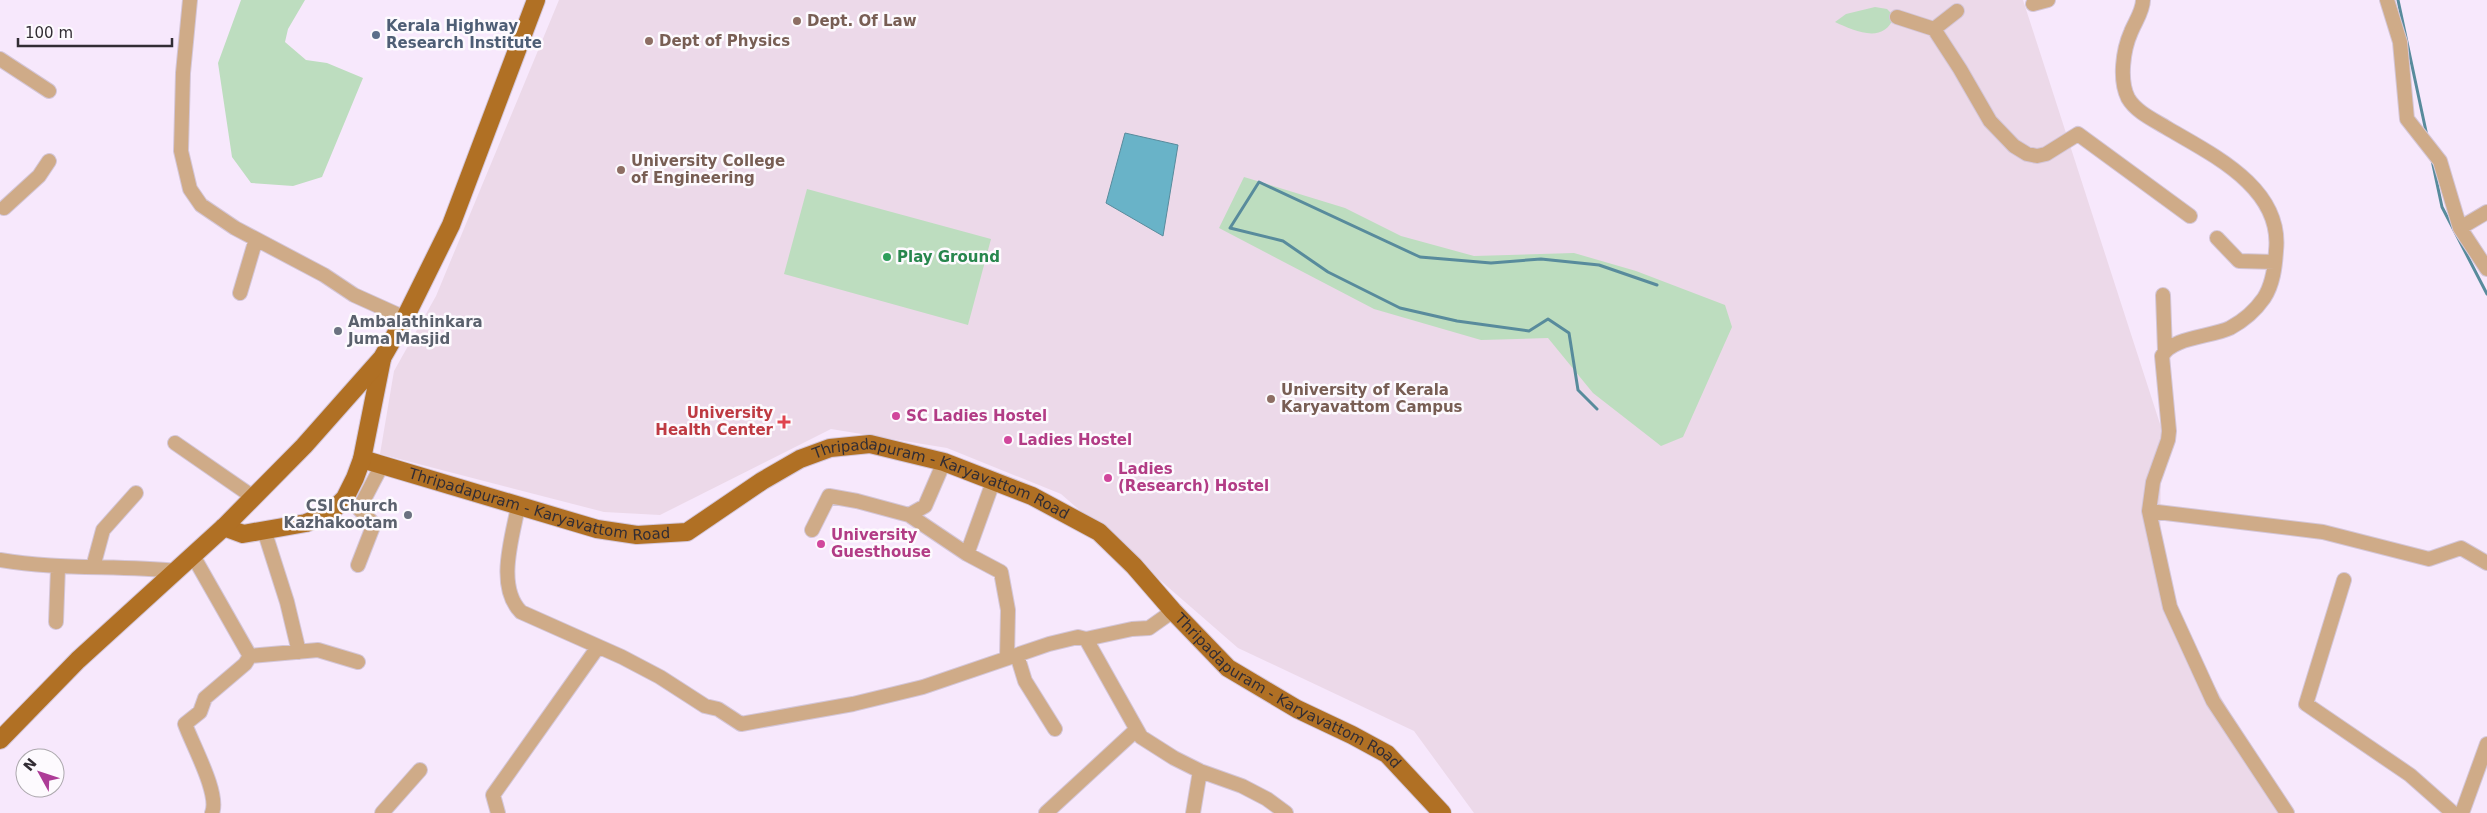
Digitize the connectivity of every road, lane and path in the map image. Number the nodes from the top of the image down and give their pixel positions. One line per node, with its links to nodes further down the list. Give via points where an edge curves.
1 (190, 0): 18 (street, via 183,73 181,151 187,179 201,205)
2 (536, 0): 23 (main road, via 451,225)
3 (2048, 0): 6 (street)
4 (2143, 0): 19 (street, via 2124,61 2128,98 2145,114 2222,160 2261,195 2275,226)
5 (2388, 0): 16 (street, via 2400,42 2407,119 2440,161)
6 (2033, 4)
7 (1957, 11): 9 (street)
8 (1898, 17): 9 (street)
9 (1934, 29): 15 (street, via 1990,121 2014,146 2037,156 2078,134)
10 (0, 58): 11 (street)
11 (49, 92)
12 (49, 161): 13 (street, via 39,176)
13 (1, 211)
14 (2487, 212): 16 (street)
15 (2190, 216)
16 (2460, 228): 20 (street)
17 (2217, 238): 19 (street, via 2239,261)
18 (256, 239): 21 (street); 23 (street, via 354,295)
19 (2275, 262): 24 (street, via 2272,281 2264,298 2248,317 2228,328 2170,346)
20 (2487, 269)
21 (240, 292)
22 (2163, 295): 24 (street)
23 (405, 318): 25 (main road)
24 (2165, 351): 34 (street, via 2161,362 2168,440 2153,482)
25 (382, 358): 27 (main road); 32 (main road, via 304,446)
26 (175, 443): 32 (street)
27 (362, 459): 29 (main road, Thripadapuram - Karyavattom Road); 37 (main road, via 344,498 329,514 306,523)
28 (944, 462): 30 (main road, Thripadapuram - Karyavattom Road); 33 (main road, Thripadapuram - Karyavattom Road, via 870,444 830,448 800,459 762,481 687,532 637,534 597,529); 35 (street, via 925,506)
29 (382, 465): 33 (main road, Thripadapuram - Karyavattom Road); 43 (street, via 359,509 374,524)
30 (992, 482): 40 (street); 48 (main road, Thripadapuram - Karyavattom Road, via 1032,496 1099,532)
31 (136, 493): 45 (street, via 103,530)
32 (253, 497): 36 (main road)
33 (518, 507): 51 (street, via 510,552 509,582 514,605 522,612)
34 (2150, 511): 42 (street, via 2323,532 2429,559 2461,548); 69 (street, via 2170,607 2195,665 2213,701)
35 (909, 515): 38 (street, via 828,496); 40 (street)
36 (224, 527): 37 (main road, via 243,534); 39 (main road)
37 (264, 530): 52 (street)
38 (812, 530)
39 (192, 554): 46 (main road); 53 (street)
40 (967, 554): 54 (street, via 1001,572)
41 (0, 560): 44 (street)
42 (2487, 563)
43 (358, 564)
44 (58, 567): 45 (street); 49 (street)
45 (93, 567): 46 (street)
46 (176, 571): 58 (main road, via 78,660)
47 (2344, 580): 70 (street, via 2306,704 2410,775)
48 (1173, 611): 50 (street, via 1150,628 1132,628); 68 (main road, Thripadapuram - Karyavattom Road, via 1228,668 1297,709 1387,754)
49 (56, 622)
50 (1086, 640): 54 (street, via 1078,637); 57 (street)
51 (598, 647): 54 (street, via 622,656 741,724 853,704 923,687); 64 (street, via 493,795)
52 (299, 652): 53 (street); 55 (street, via 318,650)
53 (250, 656): 62 (street, via 205,698 200,712 185,724 210,789 214,804)
54 (1012, 657): 56 (street)
55 (358, 662)
56 (1056, 730)
57 (1136, 730): 61 (street, via 1140,737); 65 (street)
58 (0, 740)
59 (2487, 744): 71 (street)
60 (420, 770): 63 (street)
61 (1200, 771): 66 (street); 67 (street, via 1242,786)
62 (212, 813)
63 (382, 813)
64 (498, 813)
65 (1046, 813)
66 (1193, 813)
67 (1286, 813)
68 (1442, 813)
69 (2287, 813)
70 (2453, 813)
71 (2462, 813)

